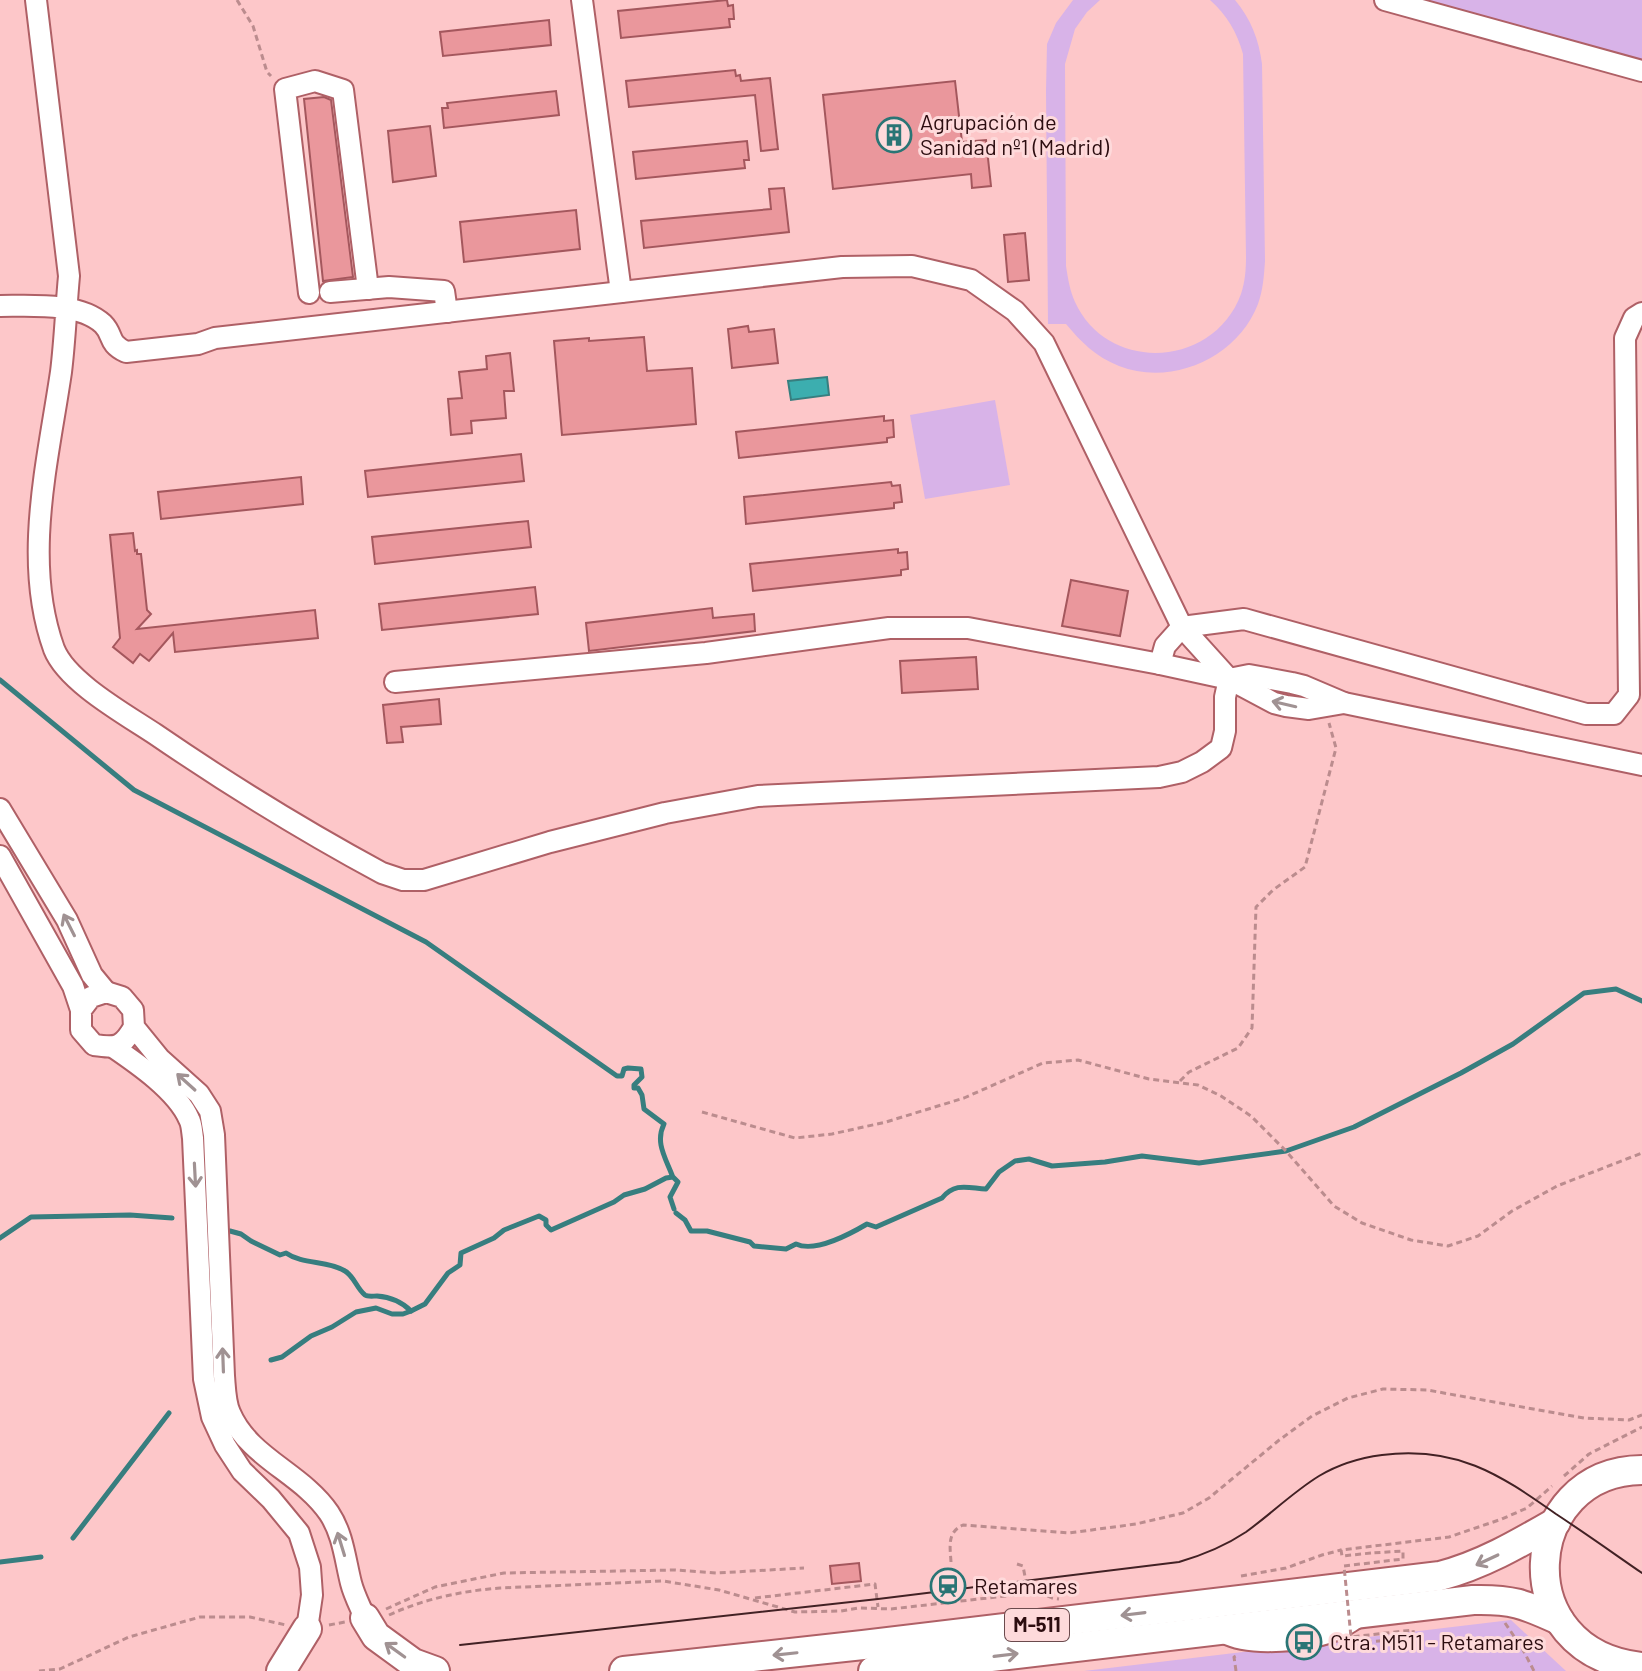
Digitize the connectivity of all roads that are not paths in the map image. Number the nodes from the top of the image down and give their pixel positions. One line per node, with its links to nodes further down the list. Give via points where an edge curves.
1 (36, 0): 9 (street, via 66,239)
2 (582, 0): 6 (street)
3 (1385, 0): 4 (street)
4 (1642, 71)
5 (349, 291): 7 (street, via 343,90 315,81 285,89); 10 (street, via 444,291); 12 (street)
6 (621, 292): 10 (street); 13 (street, via 842,267 912,266 971,280 1015,311 1044,343)
7 (309, 293)
8 (0, 306): 9 (street)
9 (66, 307): 12 (street, via 104,325 116,347 126,352); 15 (street, via 41,503 39,577 55,652 98,696 231,786 403,880 424,880 665,813 758,796 1182,772 1221,748)
10 (447, 312): 12 (street)
11 (1642, 313): 13 (street, via 1625,338 1629,695 1614,714 1586,714 1244,619)
12 (353, 322)
13 (1182, 627): 14 (street, via 1165,646); 15 (street)
14 (1160, 664): 15 (street); 16 (street, via 968,628 889,628 706,653)
15 (1229, 679): 17 (street, one-way to 15, via 1344,703 1309,709 1286,706)
16 (395, 682)
17 (1642, 765)
18 (0, 809): 20 (street, one-way to 18)
19 (0, 856): 21 (street, via 73,986)
20 (106, 992): 21 (street, via 91,997); 22 (street, via 122,997 133,1010)
21 (81, 1010): 23 (street, via 81,1030 94,1045)
22 (134, 1027): 23 (street, via 127,1040); 24 (street, one-way to 22)
23 (113, 1047): 25 (street, via 148,1072)
24 (210, 1111): 25 (street); 31 (street, one-way to 24, via 329,1513 303,1485 260,1453 229,1412)
25 (190, 1119): 32 (street, one-way to 32, via 204,1379 212,1417 242,1471 299,1533 310,1567)
26 (1640, 1468): 27 (highway, M-511, via 1589,1485)
27 (1556, 1522): 28 (highway, M-511, one-way to 28, via 1468,1569); 30 (highway, M-511, via 1544,1572)
28 (1361, 1600): 29 (highway, M-511); 29 (street, via 1339,1628 1268,1641 1235,1639); 30 (highway, M-511, via 1501,1599)
29 (1214, 1617): 36 (highway, M-511, one-way to 36); 37 (highway, M-511, one-way to 29)
30 (1559, 1620): 33 (highway, M-511, via 1594,1654)
31 (367, 1621): 35 (highway, one-way to 31, via 413,1663 376,1636)
32 (307, 1629): 34 (highway)
33 (1642, 1667)
34 (281, 1671)
35 (435, 1671)
36 (624, 1671)
37 (873, 1671)

